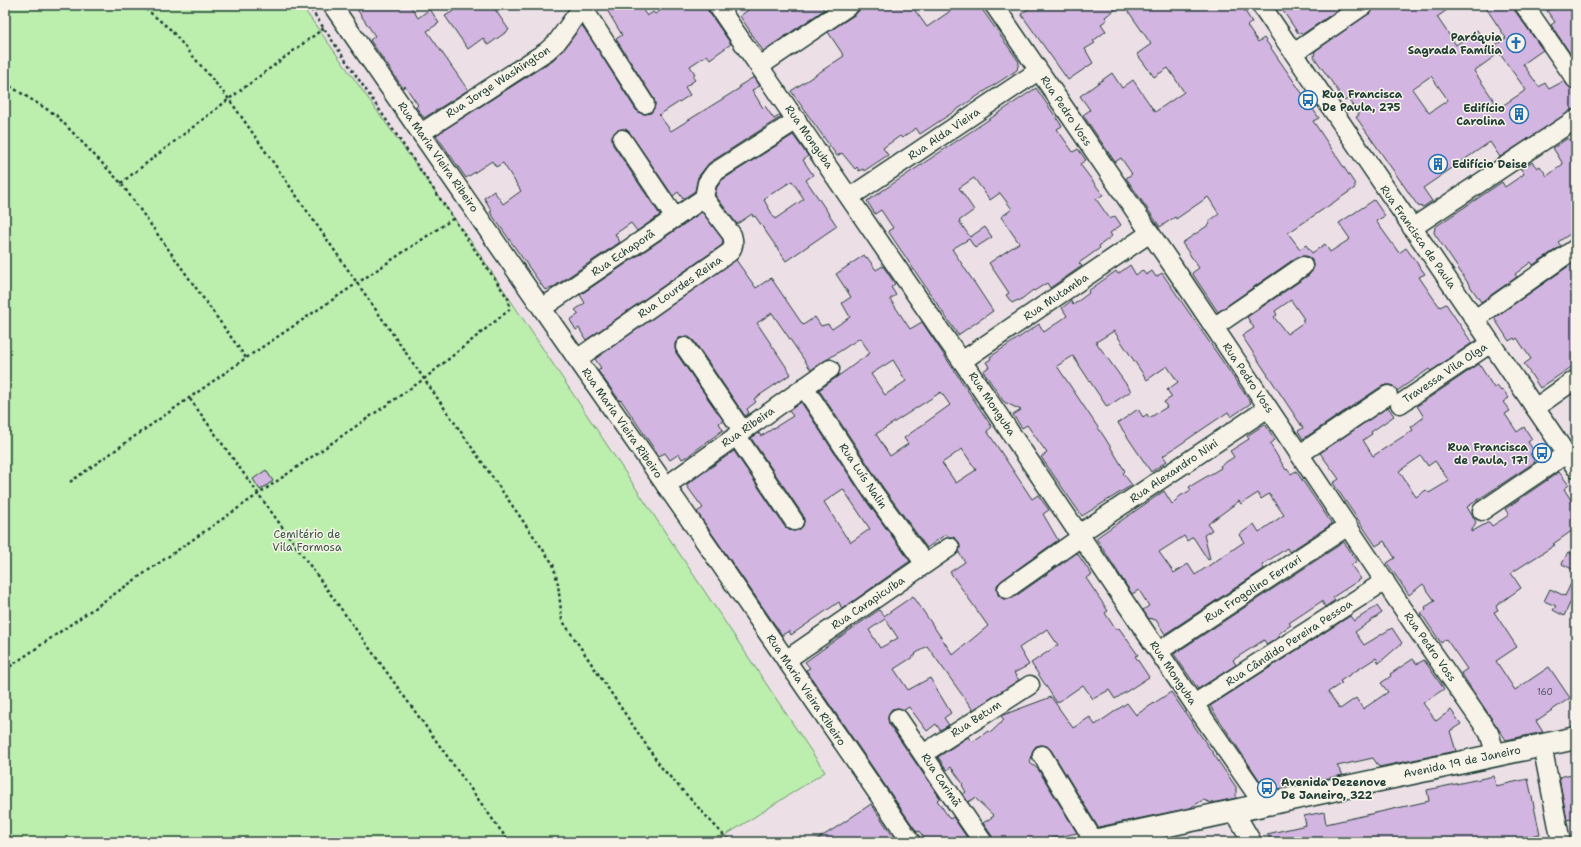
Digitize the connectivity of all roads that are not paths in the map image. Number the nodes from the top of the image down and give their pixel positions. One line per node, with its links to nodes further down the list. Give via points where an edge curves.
1 (332, 5): 16 (street, Rua Maria Vieira Ribeiro)
2 (717, 5): 10 (street, Rua Monguba)
3 (850, 5): 10 (street)
4 (994, 5): 11 (street, Rua Pedro Voss)
5 (1261, 5): 9 (street, Rua Francisca de Paula)
6 (1364, 5): 9 (street)
7 (1524, 5): 12 (street)
8 (585, 6): 13 (street); 16 (street, Rua Jorge Washington, via 547,51)
9 (1294, 53): 21 (street, Rua Francisca de Paula)
10 (760, 66): 14 (street, Rua Monguba)
11 (1038, 71): 18 (street, Rua Alda Vieira); 22 (street, Rua Pedro Voss)
12 (1576, 80)
13 (645, 104)
14 (797, 120): 18 (street, Rua Monguba); 19 (street, via 714,172 707,182)
15 (1576, 120): 21 (street)
16 (421, 132): 25 (street, Rua Maria Vieira Ribeiro)
17 (622, 139): 20 (street)
18 (850, 197): 31 (street, Rua Monguba)
19 (704, 198): 20 (street, Rua Echaporã); 30 (street, Rua Lourdes Reina, via 732,235 734,241 730,252)
20 (674, 218): 25 (street, Rua Echaporã)
21 (1412, 228): 26 (street, Rua Francisca de Paula)
22 (1150, 233): 27 (street, Rua Pedro Voss); 31 (street, Rua Mutamba)
23 (1576, 248): 26 (street)
24 (1303, 266): 27 (street)
25 (542, 308): 30 (street, Rua Maria Vieira Ribeiro)
26 (1474, 319): 28 (street, Rua Francisca de Paula)
27 (1214, 327): 35 (street, Rua Pedro Voss)
28 (1491, 343): 36 (street, Rua Francisca de Paula); 38 (street, Travessa Vila Olga)
29 (685, 347): 37 (street)
30 (577, 359): 40 (street, Rua Maria Vieira Ribeiro)
31 (962, 361): 44 (street, Rua Monguba)
32 (830, 368): 34 (street, Rua Ribeira)
33 (1576, 379): 36 (street)
34 (804, 387): 37 (street, Rua Ribeira); 46 (street, Rua Luís Nalin, via 873,492)
35 (1268, 408): 38 (street, Rua Pedro Voss); 44 (street, Rua Alexandro Nini)
36 (1535, 408): 39 (street, Rua Francisca de Paula)
37 (739, 433): 40 (street, Rua Ribeira); 42 (street)
38 (1300, 454): 43 (street, Rua Pedro Voss)
39 (1571, 461): 41 (street)
40 (666, 486): 50 (street, Rua Maria Vieira Ribeiro)
41 (1482, 511)
42 (794, 521)
43 (1348, 526): 47 (street, Rua Pedro Voss); 49 (street, Rua Frogolino Ferrari)
44 (1080, 536): 48 (street, Rua Alexandro Nini); 49 (street, Rua Monguba)
45 (950, 547): 46 (street, Rua Carapicuíba)
46 (925, 564): 50 (street, Rua Carapicuíba)
47 (1385, 582): 52 (street, Rua Cândido Pereira Pessoa); 58 (street, Rua Pedro Voss, via 1490,733)
48 (1007, 589)
49 (1158, 651): 52 (street, Rua Monguba)
50 (786, 660): 61 (street, Rua Maria Vieira Ribeiro)
51 (1030, 685): 56 (street, Rua Betum)
52 (1194, 704): 59 (street, Rua Monguba)
53 (898, 718): 56 (street, Rua Carimã)
54 (1576, 738): 55 (main road, Avenida 19 de Janeiro)
55 (1542, 745): 58 (main road, Avenida 19 de Janeiro); 65 (street)
56 (923, 754): 62 (street, Rua Carimã)
57 (1042, 755): 63 (street)
58 (1496, 755): 59 (main road, Avenida 19 de Janeiro)
59 (1264, 805): 60 (main road, Avenida 19 de Janeiro)
60 (1234, 811): 63 (main road, Avenida 19 de Janeiro); 64 (street)
61 (911, 842)
62 (983, 842)
63 (1091, 842)
64 (1252, 842)
65 (1561, 842)

